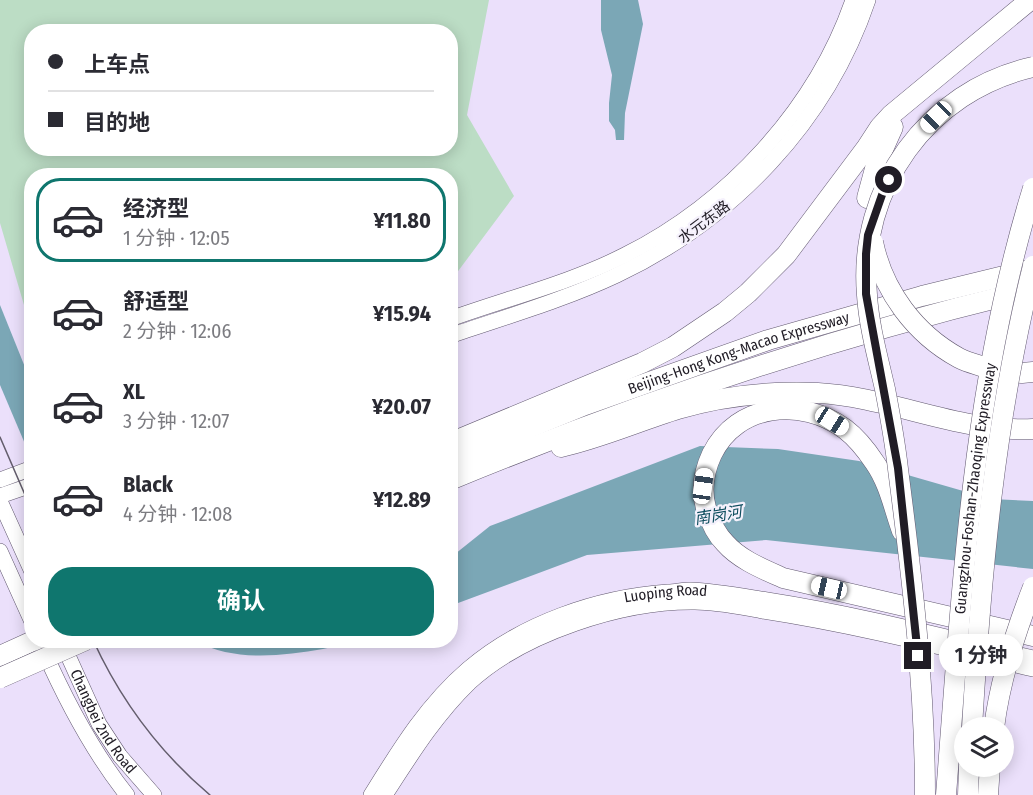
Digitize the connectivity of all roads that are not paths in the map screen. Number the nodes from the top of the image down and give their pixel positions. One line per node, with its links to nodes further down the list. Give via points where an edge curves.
1 (853, 0): 9 (main road, 水元东路, via 826,62 789,119 749,165 703,206 617,259)
2 (868, 0): 10 (main road, 水元东路, via 850,46 805,122 743,192 717,214 664,250 616,275)
3 (1030, 0): 5 (highway)
4 (1033, 67): 22 (highway, bridge, via 994,79 972,91 951,104 920,133 883,192 868,235 869,318 892,430)
5 (927, 85): 11 (highway, bridge, via 900,116 876,165 867,198 876,258 902,309 942,348 990,369); 13 (highway, via 880,126 786,255 725,312 642,363)
6 (1033, 188): 45 (highway, Guangzhou-Foshan-Zhaoqing Expressway, bridge, via 1009,280 980,429 960,601)
7 (1033, 267): 14 (highway, Beijing-Hong Kong-Macao Expressway, via 768,340 585,405); 36 (highway, Guangzhou-Foshan-Zhaoqing Expressway, bridge, via 1005,398 992,490)
8 (1033, 289): 15 (highway, Beijing-Hong Kong-Macao Expressway, via 858,334 740,371)
9 (458, 316)
10 (458, 333)
11 (1033, 372)
12 (1033, 429): 15 (highway, via 958,422 819,393 779,393 734,397 680,409 573,444)
13 (458, 439)
14 (458, 457)
15 (494, 462): 17 (highway, Beijing-Hong Kong-Macao Expressway)
16 (24, 471): 18 (main road)
17 (458, 477)
18 (0, 480)
19 (24, 488): 20 (main road)
20 (0, 496)
21 (0, 501): 24 (main road)
22 (906, 545): 27 (highway, bridge, via 877,466 846,430 816,414 773,409 757,413 729,430 708,462 703,486 706,511 717,534 736,554 765,570 783,578); 44 (highway, bridge, via 923,710)
23 (0, 551): 26 (main road)
24 (24, 554)
25 (1033, 587): 37 (highway, bridge, via 1012,644)
26 (24, 604)
27 (1033, 636)
28 (24, 645): 32 (highway)
29 (43, 648): 40 (main road, Changbei 2nd Road, via 84,732)
30 (66, 648): 41 (main road, Changbei 2nd Road, via 99,724)
31 (68, 648): 35 (highway, bridge)
32 (0, 656)
33 (1033, 658): 42 (main road, Luoping Road, via 830,610 719,593 688,590 615,599 510,639 467,670 426,714)
34 (1033, 669): 43 (main road, Luoping Road, via 794,615 737,606 697,602 619,610 533,641 471,681 428,730)
35 (0, 678)
36 (973, 717)
37 (996, 717)
38 (969, 777): 46 (highway)
39 (989, 777): 47 (highway)
40 (128, 795)
41 (154, 795)
42 (371, 795)
43 (385, 795)
44 (925, 795)
45 (946, 795)
46 (968, 795)
47 (988, 795)

